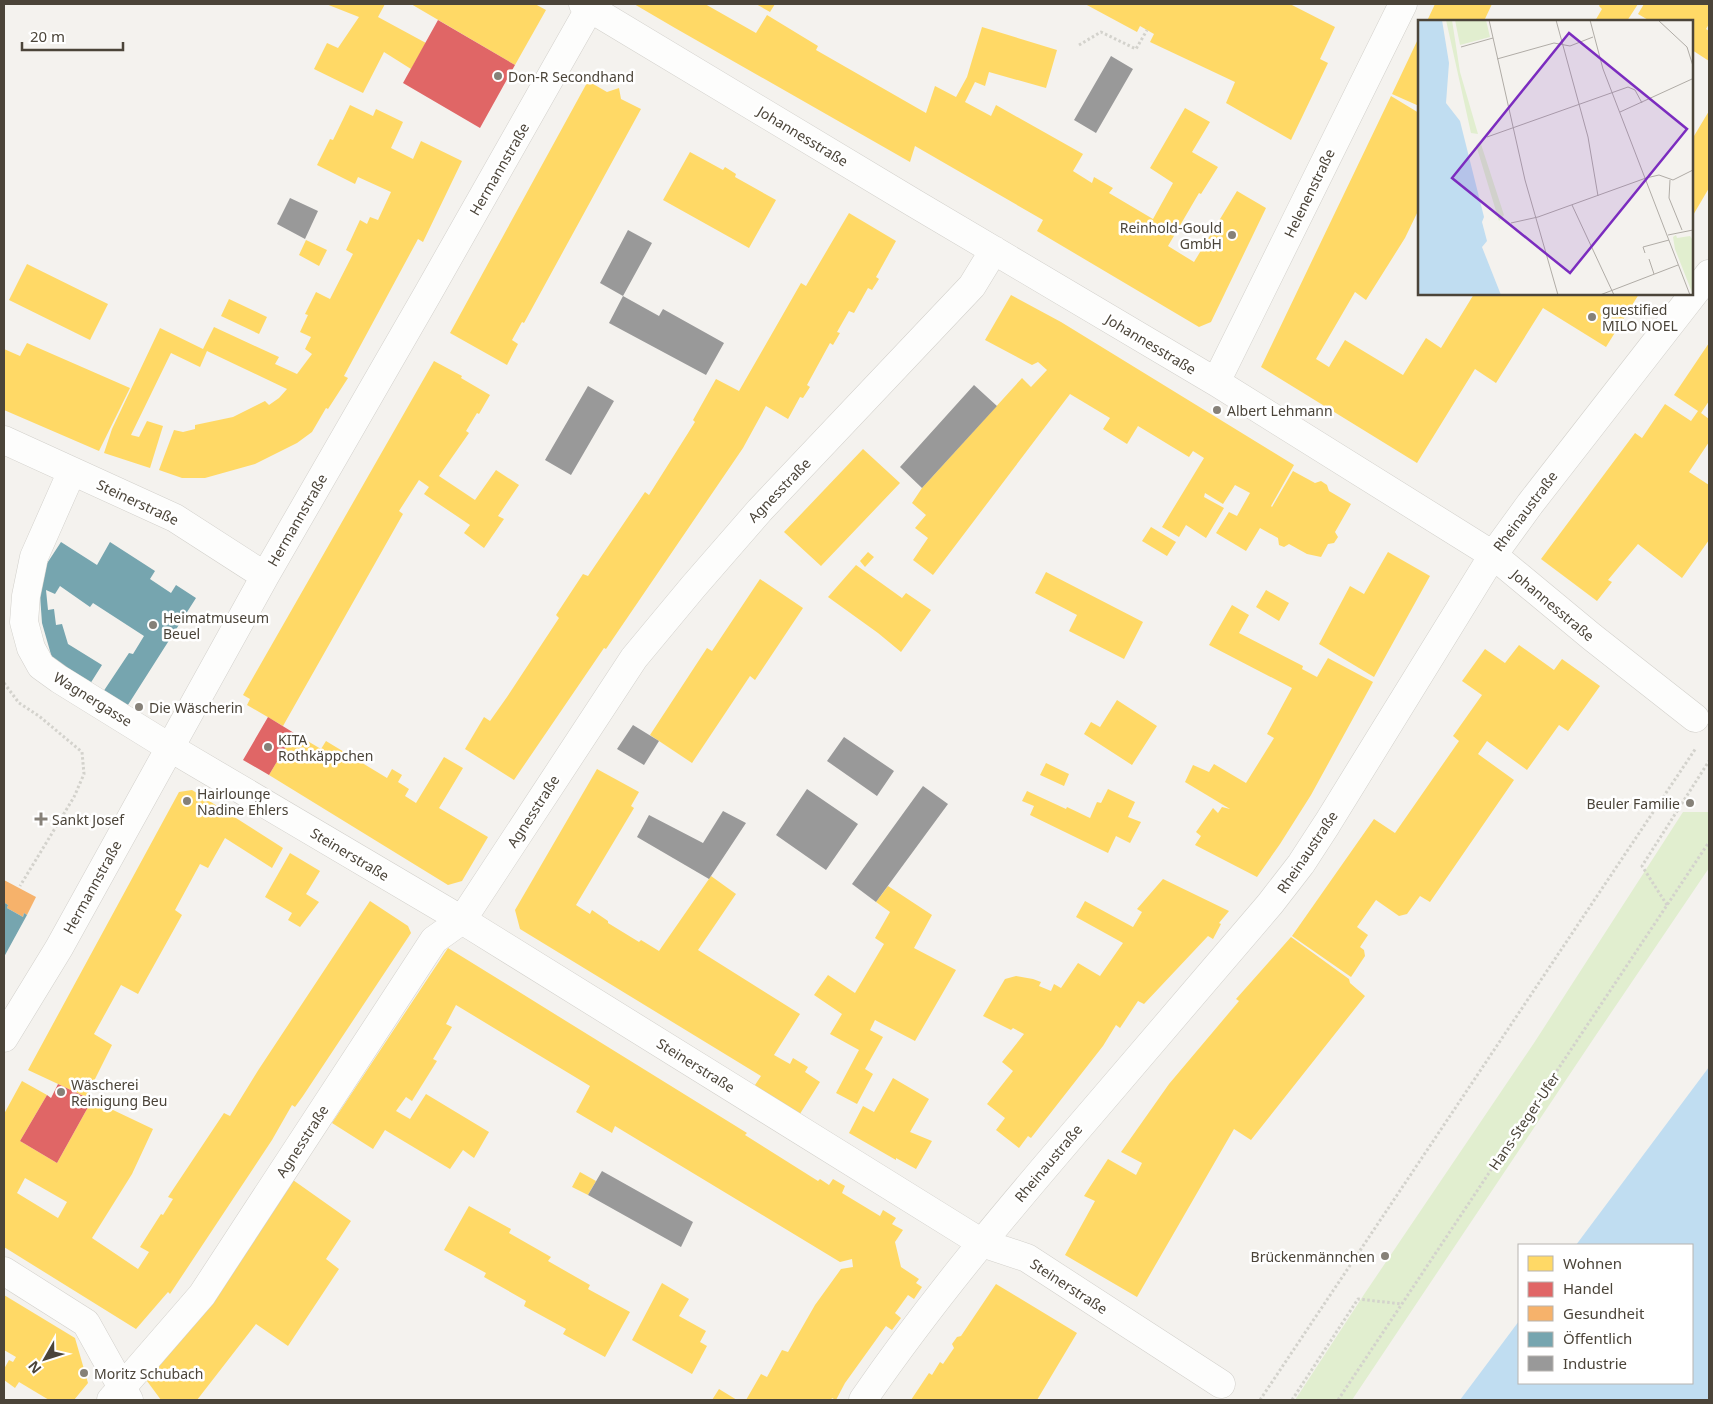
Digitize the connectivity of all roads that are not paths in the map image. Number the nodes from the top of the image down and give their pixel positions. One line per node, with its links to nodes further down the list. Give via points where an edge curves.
1 (1403, 4): 7 (street, Helenenstraße)
2 (588, 5): 3 (street, Johannesstraße); 11 (street, Hermannstraße, via 427,295)
3 (994, 250): 7 (street, Johannesstraße); 14 (street, Agnesstraße, via 972,286 753,517 634,658)
4 (1709, 274): 5 (street, Rheinaustraße)
5 (1693, 295)
6 (1693, 295): 10 (street, Rheinaustraße)
7 (1216, 382): 10 (street, Johannesstraße)
8 (4, 440): 9 (street, Steinerstraße)
9 (72, 471): 11 (street, Steinerstraße, via 175,518); 13 (street, Wagnergasse, via 34,557 24,622 31,648 41,666)
10 (1493, 555): 12 (street, Johannesstraße); 16 (street, Rheinaustraße, via 1296,871)
11 (265, 576): 13 (street, Hermannstraße)
12 (1695, 718)
13 (169, 747): 14 (street, Steinerstraße); 15 (street, Hermannstraße, via 59,948)
14 (462, 920): 16 (street, Steinerstraße); 19 (street, Agnesstraße, via 434,940 202,1295)
15 (4, 1038)
16 (982, 1242): 18 (street, Steinerstraße, via 1027,1258); 20 (street, Rheinaustraße, via 899,1348)
17 (4, 1271): 19 (street, via 86,1323)
18 (1221, 1384)
19 (120, 1396)
20 (863, 1400)

